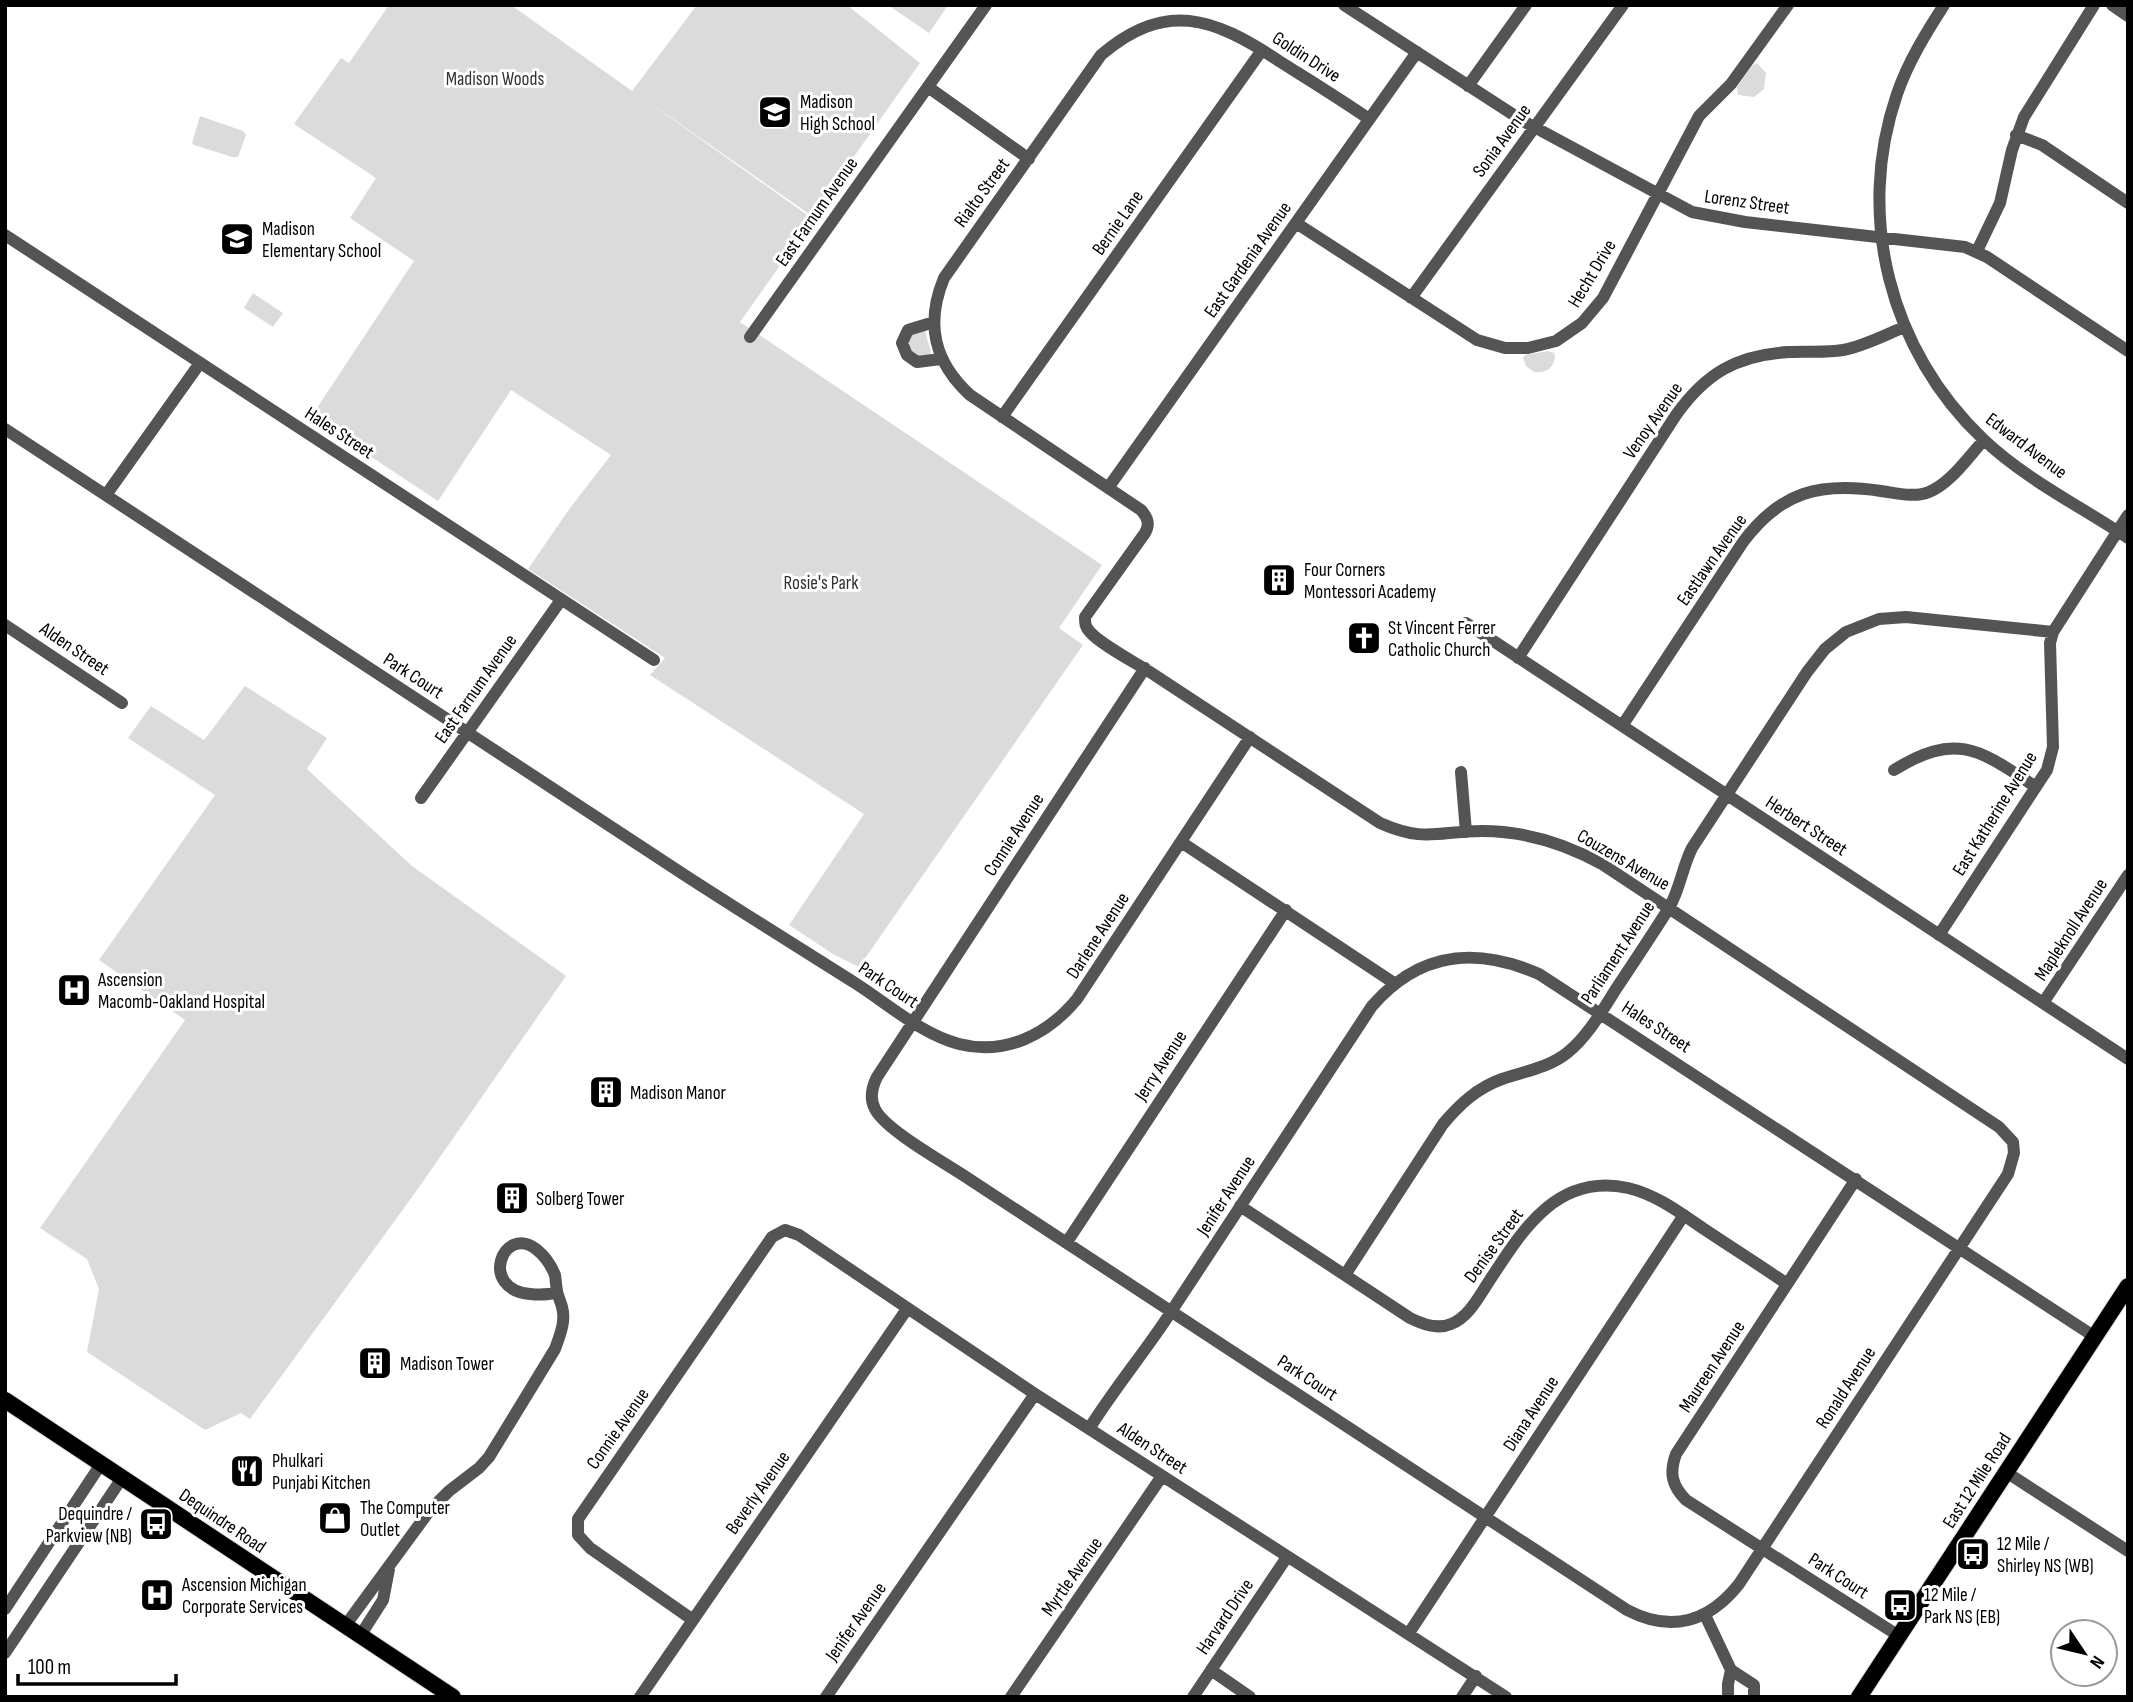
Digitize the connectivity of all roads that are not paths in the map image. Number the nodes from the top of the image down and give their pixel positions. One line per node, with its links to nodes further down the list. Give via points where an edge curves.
1 (986, 5): 14 (street, East Farnum Avenue)
2 (1344, 5): 12 (street, Lorenz Street)
3 (1526, 5): 13 (street)
4 (1623, 5): 16 (street, Sonia Avenue)
5 (1788, 5): 19 (street, Hecht Drive, via 1731,84 1699,116)
6 (1944, 5): 23 (street, Edward Avenue, via 1905,73 1888,123 1880,171)
7 (2094, 5): 17 (street)
8 (2112, 5): 10 (street)
9 (1183, 10): 11 (street, Goldin Drive, via 1212,20); 18 (street, Goldin Drive, via 1144,16 1125,31 1101,55)
10 (2128, 16)
11 (1262, 50): 15 (street, Goldin Drive); 32 (street, Bernie Lane)
12 (1417, 52): 13 (street, Lorenz Street); 15 (street, East Gardenia Avenue)
13 (1468, 86): 16 (street, Lorenz Street)
14 (928, 87): 18 (street, Rialto Street); 28 (street, East Farnum Avenue)
15 (1369, 119): 21 (street, East Gardenia Avenue)
16 (1534, 128): 19 (street, Lorenz Street); 25 (street, Sonia Avenue)
17 (2016, 135): 20 (street, via 2042,145); 24 (street, via 2000,203)
18 (1029, 159): 26 (street, Rialto Street, via 944,278)
19 (1657, 194): 23 (street, Lorenz Street, via 1705,216); 25 (street, Hecht Drive, via 1595,310 1556,341 1517,349 1489,344)
20 (2128, 203)
21 (1296, 223): 25 (street, Hecht Drive); 35 (street, East Gardenia Avenue)
22 (5, 235): 31 (street, Hales Street)
23 (1881, 236): 24 (street, Lorenz Street, via 1955,244); 27 (street, Edward Avenue)
24 (1976, 251): 29 (street, Lorenz Street)
25 (1411, 298)
26 (934, 322): 30 (street, Rialto Street); 30 (street, via 908,330 903,349 917,362)
27 (1904, 327): 34 (street, Edward Avenue, via 1946,398); 44 (street, Venoy Avenue, via 1844,350 1751,357 1697,388)
28 (750, 337)
29 (2128, 351)
30 (941, 359): 32 (street, Rialto Street, via 962,387)
31 (200, 363): 36 (street); 39 (street, Hales Street)
32 (1002, 417): 35 (street, Rialto Street)
33 (5, 429): 36 (street, Park Court)
34 (1984, 440): 38 (street, Edward Avenue); 48 (street, Eastlawn Avenue, via 1950,477 1928,493 1823,488 1789,499 1767,515 1743,542)
35 (1108, 488): 42 (street, Rialto Street, via 1141,510 1149,523 1089,610)
36 (106, 495): 49 (street, Park Court)
37 (2128, 515): 38 (street, East Katherine Avenue)
38 (2122, 534): 43 (street, East Katherine Avenue)
39 (561, 600): 45 (street, Hales Street); 49 (street, East Farnum Avenue)
40 (1466, 624): 44 (street, Herbert Street)
41 (5, 625): 47 (street, Alden Street)
42 (1086, 626): 46 (street, Couzens Avenue, via 1094,636)
43 (2053, 632): 53 (street, East Katherine Avenue, via 2053,747); 54 (street, Parliament Avenue, via 1906,617 1857,626 1816,659)
44 (1518, 658): 48 (street, Herbert Street)
45 (654, 660)
46 (1145, 668): 50 (street, Couzens Avenue); 65 (street, Connie Avenue)
47 (122, 703)
48 (1622, 726): 54 (street, Herbert Street)
49 (467, 733): 55 (street, East Farnum Avenue); 65 (street, Park Court)
50 (1250, 737): 56 (street, Couzens Avenue, via 1380,823 1427,836); 57 (street, Darlene Avenue)
51 (1894, 770): 53 (street, via 1923,753 1959,748 1984,755)
52 (1461, 772): 56 (street)
53 (2036, 788): 61 (street, East Katherine Avenue)
54 (1727, 795): 59 (street, Parliament Avenue, via 1692,848); 61 (street, Herbert Street)
55 (421, 798)
56 (1466, 832): 59 (street, Couzens Avenue, via 1518,833 1561,844 1602,864)
57 (1181, 842): 60 (street); 65 (street, Darlene Avenue, via 1077,999 1045,1030 1021,1042 978,1047 941,1038)
58 (2128, 875): 63 (street, Mapleknoll Avenue)
59 (1669, 908): 64 (street, Parliament Avenue); 72 (street, Couzens Avenue, via 2006,1133 2012,1142 2012,1164)
60 (1286, 910): 62 (street); 71 (street, Jerry Avenue)
61 (1939, 935): 63 (street, Herbert Street)
62 (1394, 983): 64 (street, Hales Street, via 1439,960 1490,957 1539,974); 68 (street, Jenifer Avenue, via 1360,1023)
63 (2043, 1003): 66 (street, Herbert Street)
64 (1601, 1012): 67 (street, Hales Street); 73 (street, Parliament Avenue, via 1566,1054 1487,1086 1457,1108)
65 (914, 1021): 71 (street, Park Court, via 873,1086 872,1102 880,1117)
66 (2128, 1059)
67 (1856, 1180): 72 (street, Hales Street); 74 (street, Maureen Avenue)
68 (1240, 1206): 73 (street, Denise Street); 78 (street, Jenifer Avenue)
69 (1684, 1215): 73 (street, Denise Street, via 1643,1192 1626,1188 1591,1187 1573,1192 1534,1218 1470,1310 1450,1325 1420,1323); 74 (street, Denise Street); 87 (street, Diana Avenue)
70 (780, 1231): 77 (street, Alden Street, via 799,1235); 94 (street, Connie Avenue, via 585,1508 577,1526 590,1548)
71 (1067, 1242): 78 (street, Park Court)
72 (1960, 1248): 79 (street, Hales Street); 88 (street, Ronald Avenue)
73 (1345, 1275)
74 (1787, 1284): 88 (street, Maureen Avenue, via 1675,1454 1672,1467 1674,1485 1686,1500)
75 (2128, 1286): 79 (main road, East 12 Mile Road)
76 (557, 1292): 76 (street, via 552,1269 532,1246 514,1245 504,1252 499,1268 509,1287 518,1293); 91 (street, via 563,1321 550,1359 489,1457 439,1500)
77 (907, 1309): 80 (street, Alden Street); 94 (street, Beverly Avenue)
78 (1172, 1311): 82 (street, Jenifer Avenue); 87 (street, Park Court)
79 (2095, 1337): 84 (main road, East 12 Mile Road)
80 (1035, 1394): 82 (street, Alden Street); 105 (street, Jenifer Avenue)
81 (5, 1400): 83 (main road, Dequindre Road)
82 (1089, 1429): 85 (street, Alden Street)
83 (101, 1464): 86 (main road, Dequindre Road); 92 (street)
84 (2007, 1472): 89 (street); 98 (main road, East 12 Mile Road)
85 (1162, 1476): 90 (street, Alden Street); 106 (street, Myrtle Avenue)
86 (122, 1478): 95 (main road, Dequindre Road); 99 (street)
87 (1485, 1517): 93 (street, Park Court, via 1639,1616 1681,1622); 96 (street, Diana Avenue)
88 (1764, 1548): 93 (street, Park Court, via 1730,1596); 98 (street, Park Court)
89 (2128, 1551)
90 (1287, 1557): 96 (street, Alden Street); 100 (street, Harvard Drive)
91 (390, 1566): 95 (street); 97 (street, via 383,1600)
92 (5, 1609)
93 (1705, 1615): 101 (street)
94 (693, 1620): 104 (street, Beverly Avenue)
95 (345, 1626): 97 (main road, Dequindre Road)
96 (1409, 1633): 102 (street, Alden Street)
97 (360, 1636): 103 (main road, Dequindre Road)
98 (1899, 1636): 113 (main road, East 12 Mile Road)
99 (5, 1653)
100 (1211, 1670): 107 (street, Harvard Drive); 108 (street)
101 (1731, 1670): 111 (street); 112 (street, via 1754,1685)
102 (1476, 1676): 109 (street); 110 (street, Alden Street)
103 (453, 1697)
104 (639, 1697)
105 (826, 1697)
106 (1011, 1697)
107 (1193, 1697)
108 (1250, 1697)
109 (1462, 1697)
110 (1506, 1697)
111 (1728, 1697)
112 (1754, 1697)
113 (1859, 1697)

